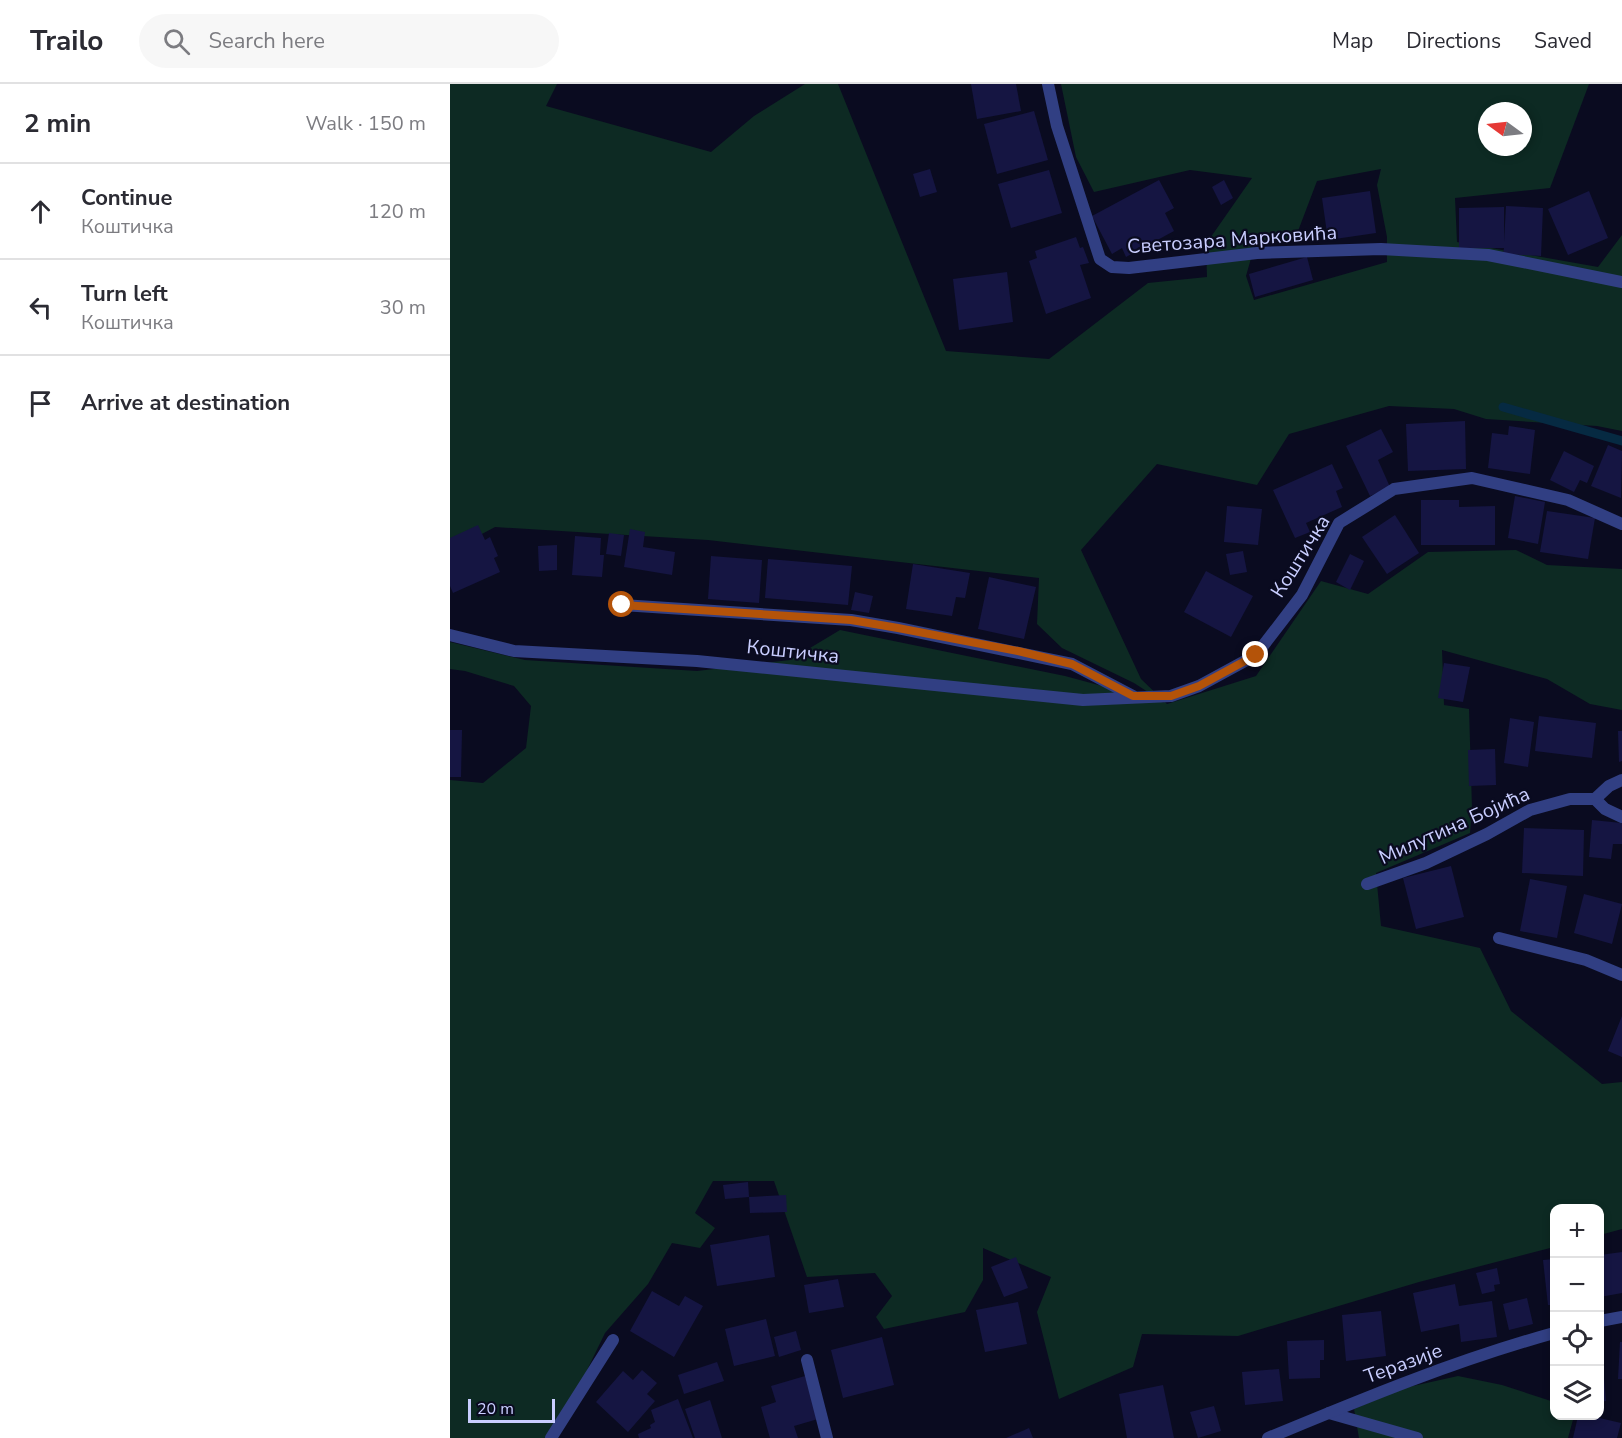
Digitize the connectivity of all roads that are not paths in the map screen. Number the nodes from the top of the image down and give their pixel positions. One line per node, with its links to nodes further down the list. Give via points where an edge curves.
1 (1048, 84): 2 (street, Светозара Марковића, via 1057,126 1100,259 1112,267 1257,253 1381,249 1488,255)
2 (1622, 282)
3 (1622, 524): 6 (street, Коштичка, via 1568,500 1472,478 1394,489 1340,523 1302,596 1256,655 1199,686 1171,696)
4 (622, 605): 6 (street, Коштичка, via 840,619 886,626 1072,664)
5 (450, 635): 6 (street, Коштичка, via 514,651 697,661 1083,700)
6 (1133, 696)
7 (1622, 780): 8 (street)
8 (1595, 799): 9 (street, via 1605,809); 10 (street, Милутина Бојића, via 1570,799 1530,810 1426,863)
9 (1622, 816)
10 (1367, 884)
11 (1499, 938): 12 (street, via 1586,960)
12 (1622, 975)
13 (1622, 1317): 14 (street)
14 (1604, 1320)
15 (1550, 1334): 18 (street, Теразије, via 1386,1389)
16 (613, 1340): 19 (street)
17 (807, 1360): 20 (street)
18 (1329, 1413): 21 (street, Теразије); 22 (street)
19 (551, 1438)
20 (827, 1438)
21 (1268, 1438)
22 (1417, 1438)

